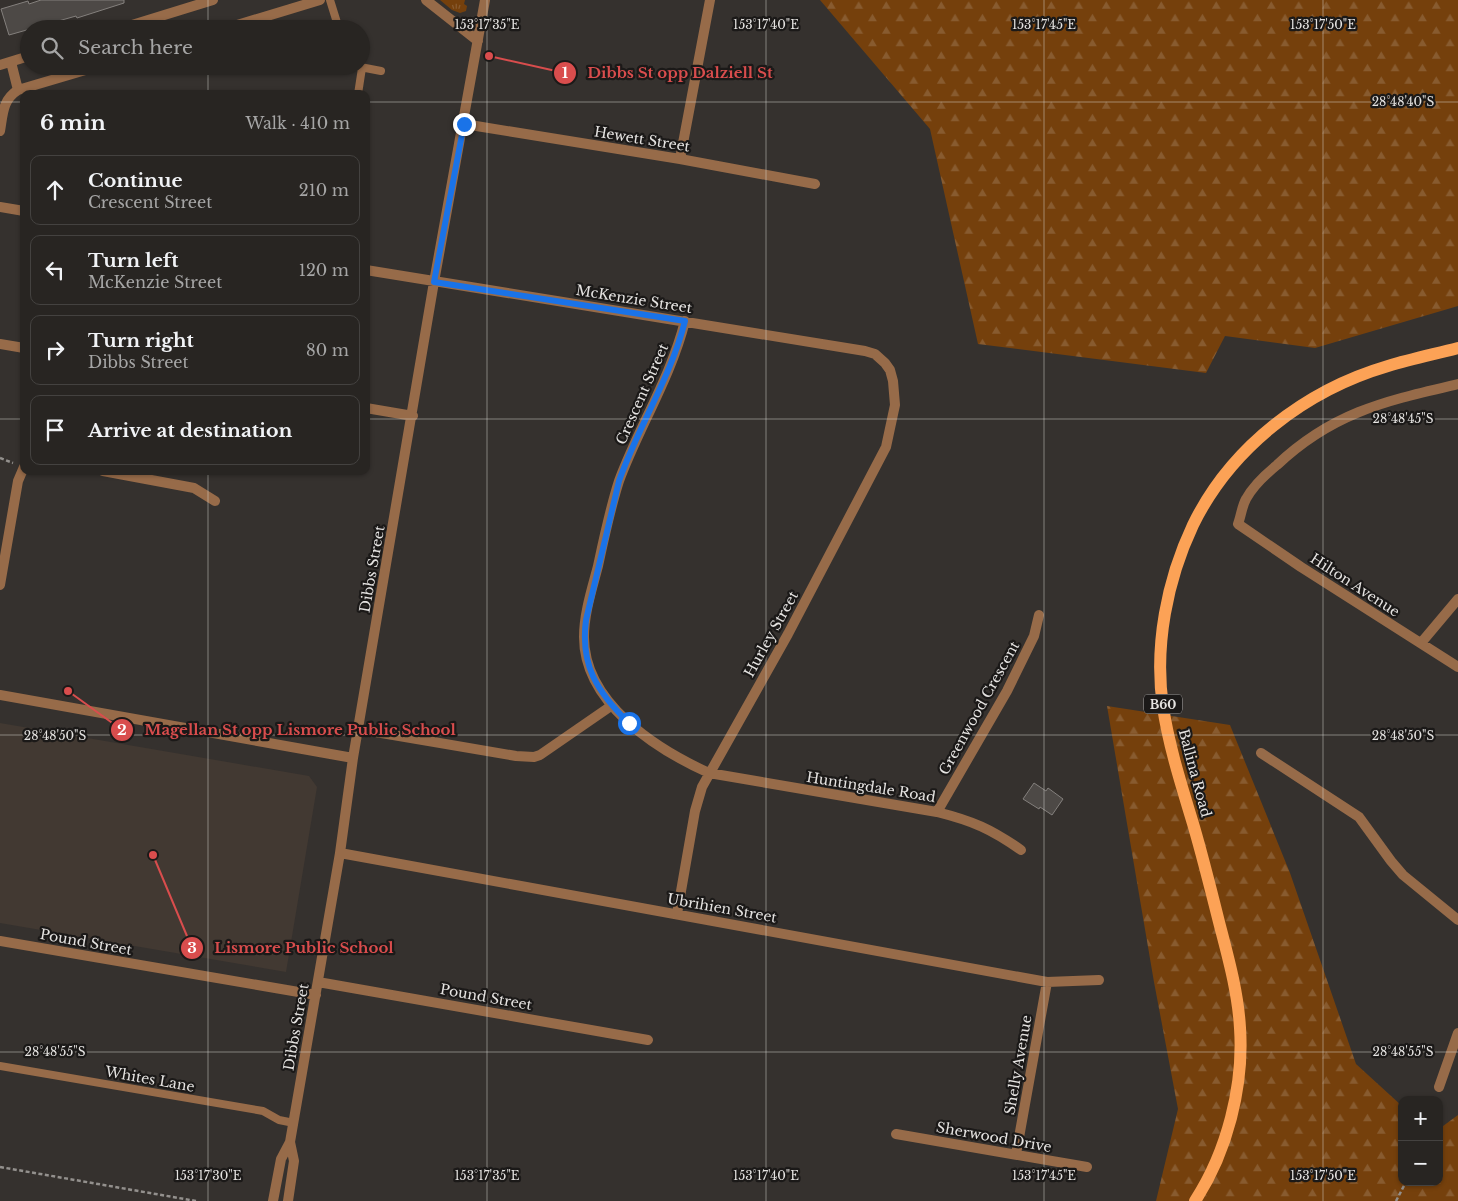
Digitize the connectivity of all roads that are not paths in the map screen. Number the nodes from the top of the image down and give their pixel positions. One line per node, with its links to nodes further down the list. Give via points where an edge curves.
1 (213, 0): 7 (street)
2 (320, 0): 8 (street)
3 (330, 0): 9 (lane)
4 (426, 0): 10 (street)
5 (485, 0): 10 (street, Dibbs Street)
6 (710, 0): 22 (street)
7 (148, 20)
8 (254, 20)
9 (337, 20)
10 (478, 41): 20 (street, Dibbs Street)
11 (20, 59): 12 (street)
12 (10, 62): 13 (street); 18 (street)
13 (0, 65)
14 (370, 70): 15 (lane)
15 (381, 72)
16 (69, 75): 18 (street)
17 (359, 75): 19 (lane)
18 (18, 90): 21 (street, via 7,99)
19 (358, 90)
20 (464, 124): 22 (street, Hewett Street); 27 (street, Dibbs Street)
21 (0, 131)
22 (680, 160): 23 (street, Hewett Street)
23 (815, 184)
24 (0, 207): 25 (street)
25 (20, 210)
26 (370, 271): 27 (street, McKenzie Street)
27 (434, 282): 28 (street, McKenzie Street); 35 (street, Dibbs Street)
28 (685, 321): 32 (street, McKenzie Street, via 865,351 881,358); 45 (street, Crescent Street, via 677,351 619,481 586,620 584,638 588,662 594,680)
29 (0, 344): 30 (street)
30 (20, 347)
31 (1458, 348): 71 (main road, Ballina Road / B60, via 1360,376 1286,416 1248,449 1226,474 1199,513 1180,558 1162,632 1163,705 1180,781 1227,950 1241,1029 1238,1075 1229,1123 1211,1171)
32 (890, 370): 49 (street, Hurley Street, via 895,405 886,446 788,634)
33 (1458, 384): 42 (street, Hilton Avenue, via 1365,409 1337,420 1313,435 1287,455 1246,498 1238,524)
34 (370, 409): 35 (street)
35 (412, 416): 46 (street, Dibbs Street)
36 (21, 475): 39 (street)
37 (124, 475): 38 (street, via 194,488)
38 (215, 502)
39 (0, 585)
40 (1458, 599): 42 (street)
41 (1039, 615): 50 (street, Greenwood Crescent, via 1034,636 1007,691)
42 (1421, 643): 43 (street, Hilton Avenue)
43 (1458, 667)
44 (0, 695): 48 (street)
45 (611, 706): 46 (street, via 534,757); 49 (street, Crescent Street, via 666,751)
46 (358, 729): 48 (street, Dibbs Street)
47 (1261, 753): 54 (street, via 1359,817 1403,875)
48 (353, 758): 52 (street, Dibbs Street)
49 (709, 774): 50 (street, Huntingdale Road); 53 (street, Hurley Street, via 696,811)
50 (937, 812): 51 (street, Huntingdale Road, via 983,826)
51 (1021, 850)
52 (340, 853): 53 (street, Ubrihien Street); 57 (street, Dibbs Street)
53 (677, 914): 58 (street, Ubrihien Street)
54 (1458, 920)
55 (0, 941): 59 (street, Pound Street)
56 (1099, 980): 58 (street, Ubrihien Street)
57 (318, 982): 59 (street, Dibbs Street); 61 (street, Pound Street)
58 (1047, 982): 67 (street, Shelly Avenue)
59 (316, 995): 64 (street, Dibbs Street)
60 (1458, 1033): 63 (street)
61 (648, 1040)
62 (0, 1066): 64 (lane, Whites Lane, via 263,1111 279,1120)
63 (1439, 1087)
64 (294, 1123): 66 (street, Dibbs Street)
65 (896, 1134): 67 (street, Sherwood Drive)
66 (290, 1142): 69 (street, Dibbs Street, via 281,1159); 70 (street, Dibbs Street, via 294,1161)
67 (1016, 1154): 68 (street, Sherwood Drive)
68 (1087, 1167)
69 (273, 1201)
70 (288, 1201)
71 (1195, 1201)

